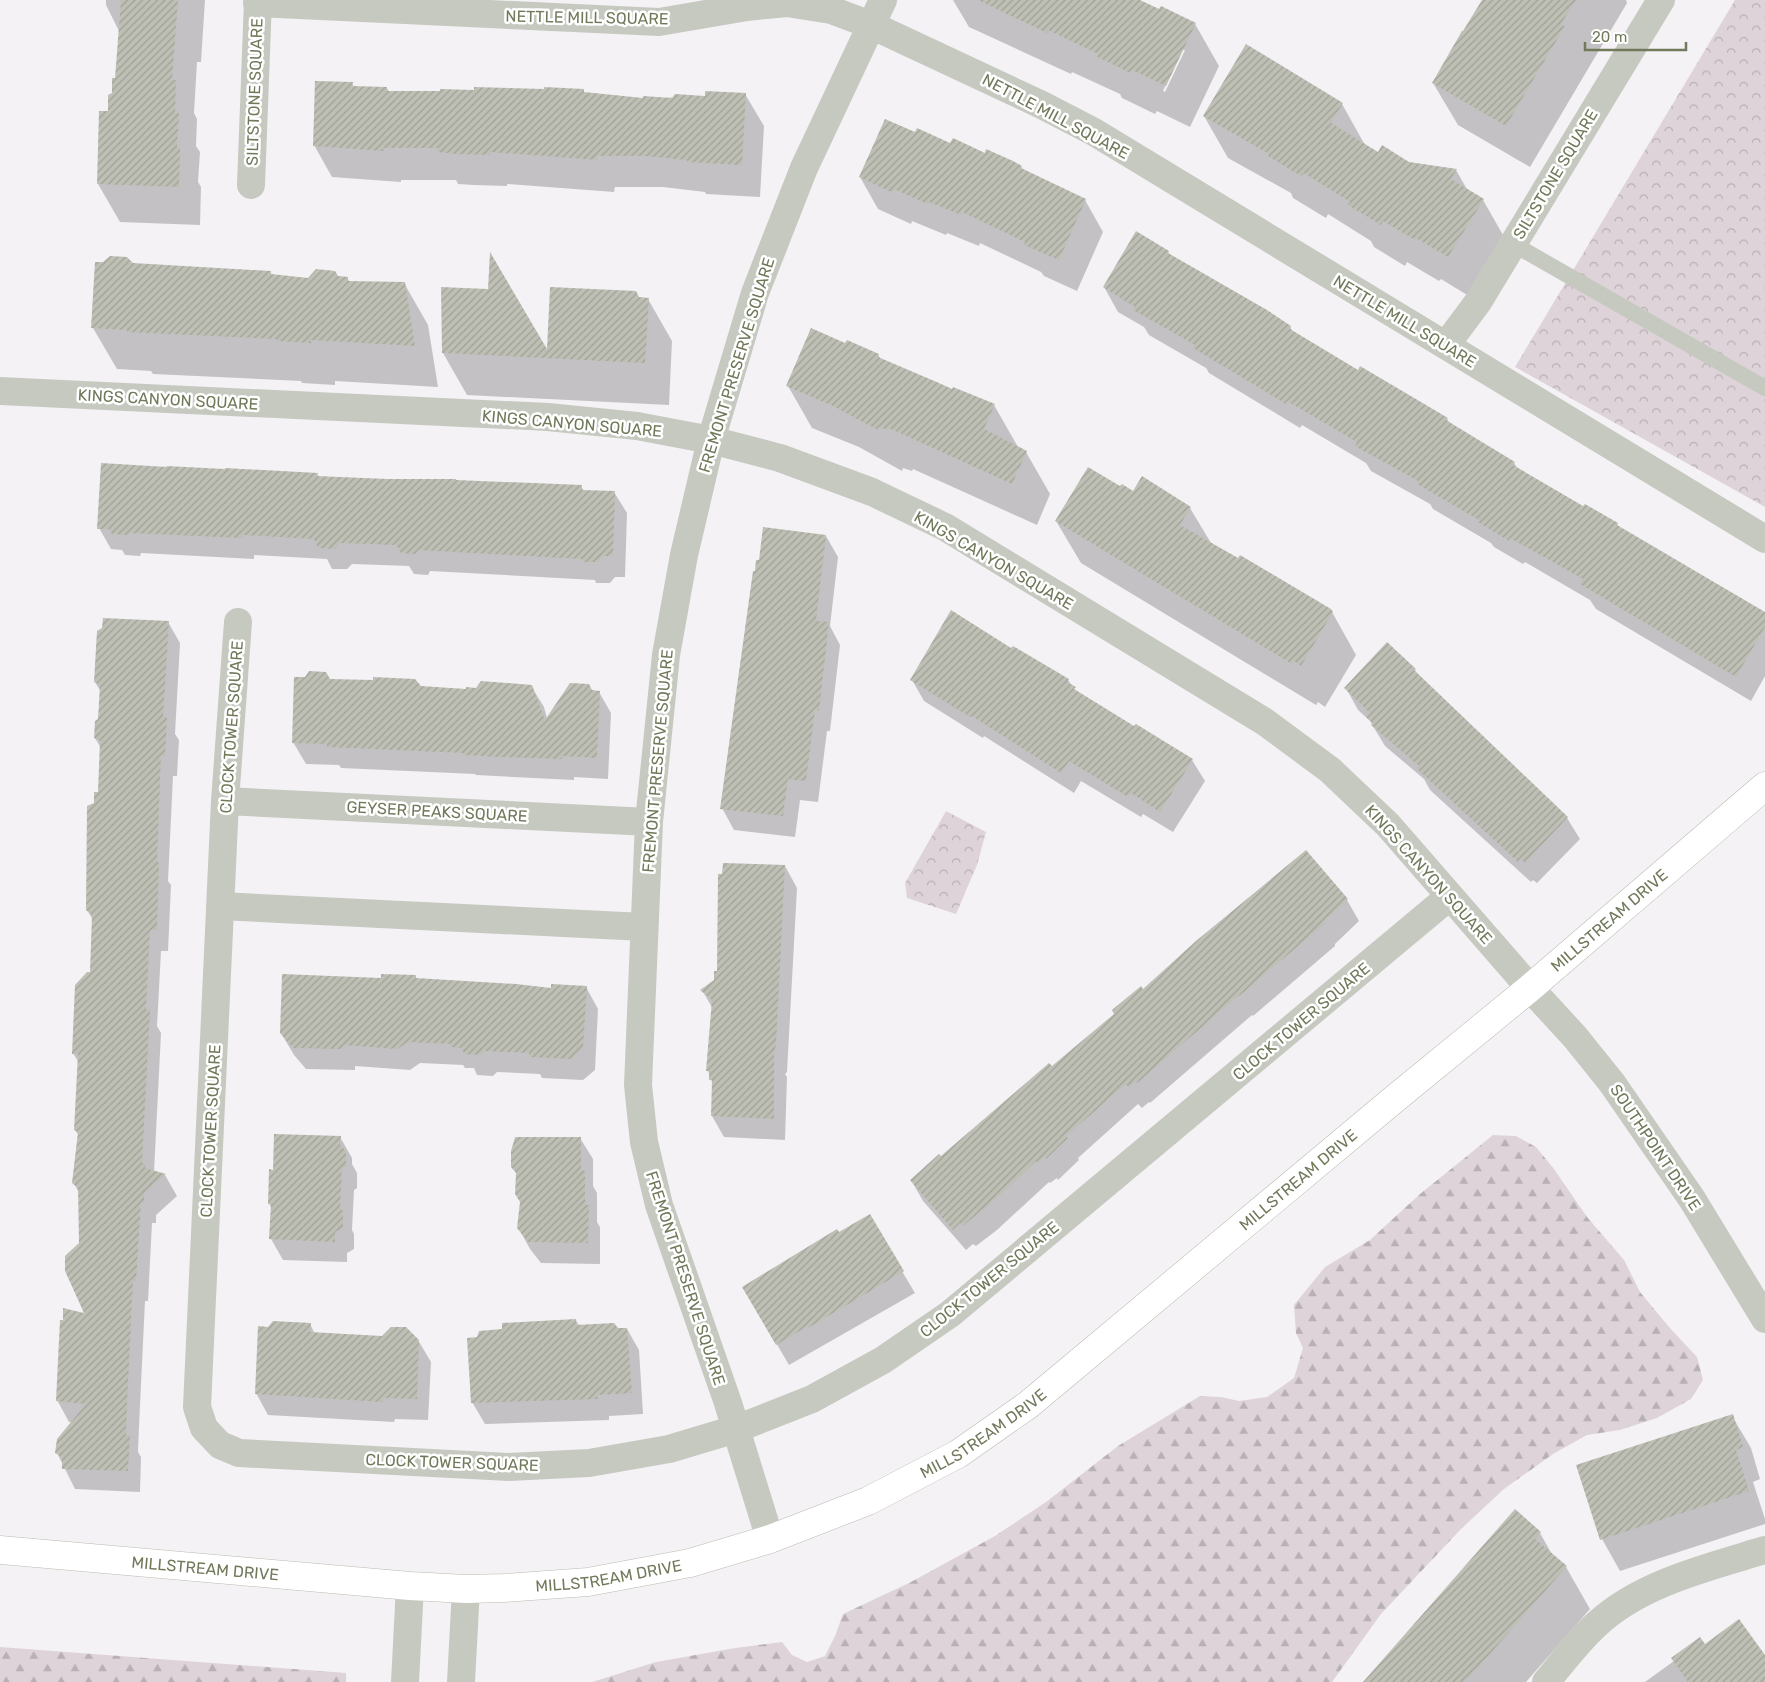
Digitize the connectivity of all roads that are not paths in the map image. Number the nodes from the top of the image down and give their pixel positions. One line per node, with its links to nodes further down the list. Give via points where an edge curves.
1 (883, 0): 4 (street, FREMONT PRESERVE SQUARE)
2 (1661, 0): 6 (street, SILTSTONE SQUARE)
3 (258, 2): 4 (street, NETTLE MILL SQUARE, via 659,22 788,3 831,10); 5 (street, SILTSTONE SQUARE)
4 (871, 25): 7 (street, NETTLE MILL SQUARE, via 1094,132); 10 (street, FREMONT PRESERVE SQUARE, via 804,168 755,293)
5 (251, 185)
6 (1513, 244): 7 (street, SILTSTONE SQUARE, via 1478,302); 8 (lane)
7 (1446, 345): 11 (street, NETTLE MILL SQUARE)
8 (1765, 388)
9 (0, 391): 10 (street, KINGS CANYON SQUARE, via 548,417 638,426)
10 (711, 440): 15 (street, FREMONT PRESERVE SQUARE, via 684,555 666,655); 16 (street, KINGS CANYON SQUARE, via 780,458 872,492 945,528 1265,722 1330,770 1388,825)
11 (1765, 539)
12 (238, 622): 14 (street, CLOCK TOWER SQUARE)
13 (1765, 786): 19 (street, MILLSTREAM DRIVE)
14 (225, 801): 15 (street, GEYSER PEAKS SQUARE); 17 (street, CLOCK TOWER SQUARE)
15 (649, 822): 18 (street, FREMONT PRESERVE SQUARE)
16 (1450, 896): 19 (street, KINGS CANYON SQUARE); 21 (street, CLOCK TOWER SQUARE, via 950,1314 883,1360 828,1390)
17 (220, 906): 18 (street); 21 (street, CLOCK TOWER SQUARE, via 197,1407 204,1428 220,1445 239,1453 509,1467 589,1463 669,1449)
18 (644, 926): 21 (street, FREMONT PRESERVE SQUARE, via 638,1085 644,1142 659,1205)
19 (1530, 988): 20 (street, SOUTHPOINT DRIVE, via 1612,1083 1692,1199); 22 (street, MILLSTREAM DRIVE, via 1028,1405 958,1454 868,1501)
20 (1765, 1319)
21 (736, 1429): 22 (street, FREMONT PRESERVE SQUARE)
22 (770, 1539): 26 (street, MILLSTREAM DRIVE, via 690,1563 588,1582)
23 (0, 1550): 25 (street, MILLSTREAM DRIVE)
24 (1765, 1550): 29 (street, via 1689,1573 1619,1607 1597,1624)
25 (410, 1586): 26 (street, MILLSTREAM DRIVE); 27 (street)
26 (466, 1589): 28 (street)
27 (405, 1682)
28 (461, 1682)
29 (1546, 1682)

